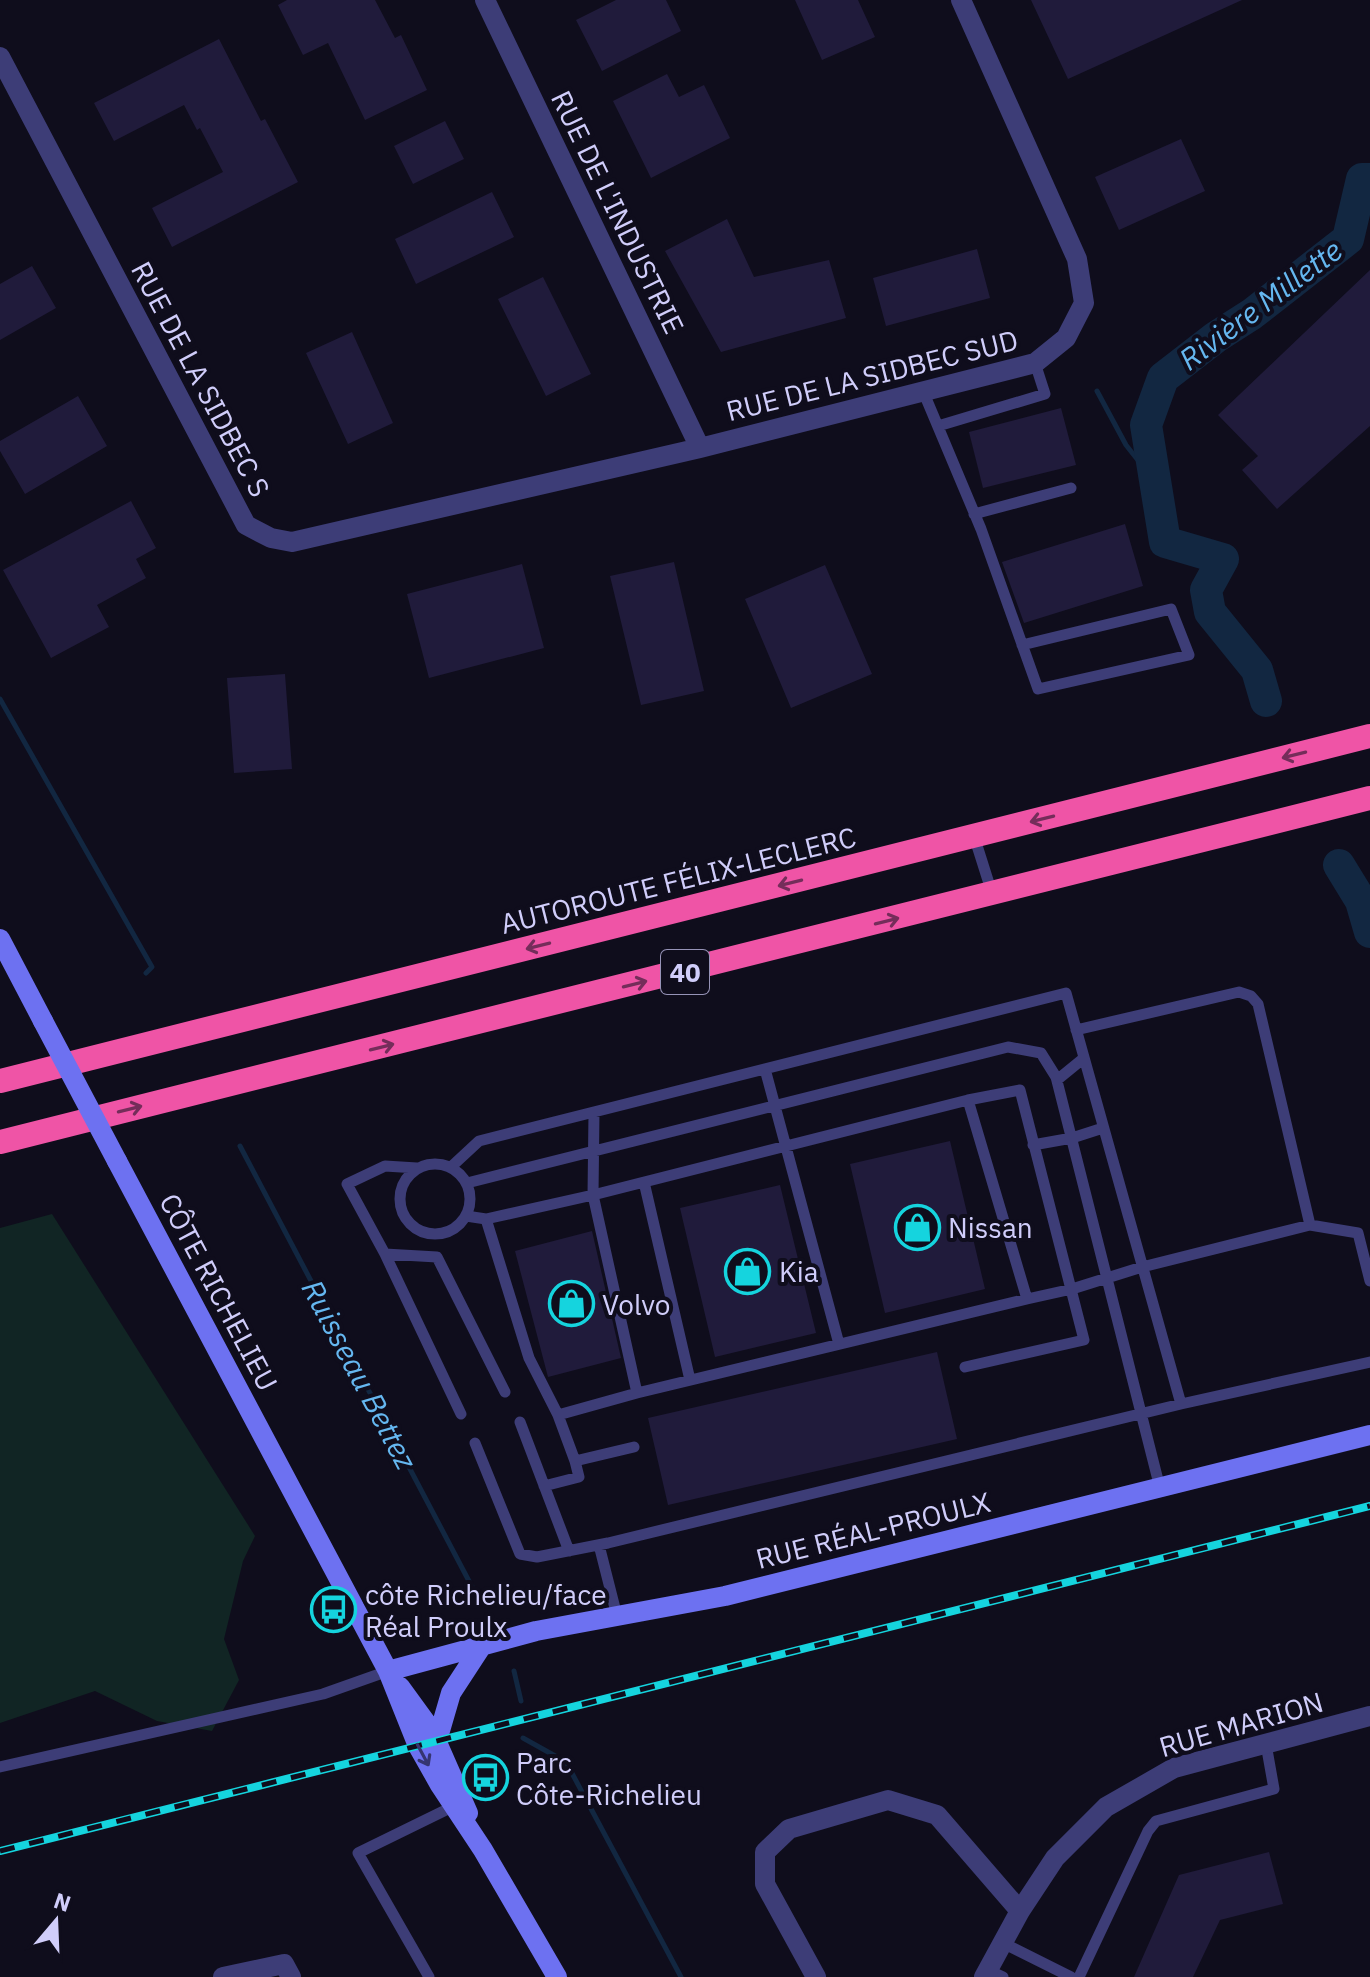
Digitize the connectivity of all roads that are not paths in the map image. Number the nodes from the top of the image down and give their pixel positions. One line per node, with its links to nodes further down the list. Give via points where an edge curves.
1 (485, 0): 7 (street, RUE DE L'INDUSTRIE)
2 (961, 0): 4 (street, RUE DE LA SIDBEC SUD, via 1077,259 1084,303 1066,338)
3 (0, 57): 7 (street, RUE DE LA SIDBEC S, via 246,525 292,542)
4 (1035, 363): 5 (street, RUE DE LA SIDBEC SUD); 6 (lane, via 1045,394)
5 (923, 391): 6 (lane); 7 (street, RUE DE LA SIDBEC SUD)
6 (938, 426): 9 (lane)
7 (700, 448)
8 (1071, 488): 9 (lane)
9 (974, 514): 10 (lane)
10 (1022, 645): 10 (lane, via 1038,689 1189,655 1171,609)
11 (1370, 736): 13 (highway, AUTOROUTE FÉLIX-LECLERC / 40, one-way to 13)
12 (1370, 798): 14 (highway, 40)
13 (974, 836): 14 (lane); 20 (highway, AUTOROUTE FÉLIX-LECLERC / 40, one-way to 20)
14 (992, 894): 26 (highway, 40, one-way to 14)
15 (0, 939): 65 (street, CÔTE RICHELIEU, bridge)
16 (1076, 1030): 17 (lane); 18 (lane, via 1066,993); 37 (lane, via 1239,992 1251,996 1258,1004)
17 (1084, 1058): 19 (lane); 24 (lane)
18 (765, 1069): 22 (lane); 23 (lane)
19 (1057, 1080): 22 (lane, via 1041,1053 1008,1047); 25 (lane)
20 (0, 1081)
21 (968, 1100): 27 (lane, via 1020,1090); 28 (lane); 43 (lane)
22 (774, 1106): 28 (lane); 29 (lane)
23 (594, 1112): 29 (lane); 30 (lane, via 479,1141)
24 (1103, 1128): 25 (lane); 39 (lane)
25 (1072, 1138): 27 (lane); 40 (lane)
26 (0, 1142)
27 (1033, 1145): 42 (lane)
28 (785, 1147): 32 (lane); 44 (lane)
29 (593, 1151): 33 (lane); 34 (lane)
30 (451, 1167): 31 (lane); 33 (lane)
31 (417, 1168): 35 (lane, via 402,1186 400,1198 401,1209 415,1228 438,1234); 38 (lane, via 385,1166 347,1184)
32 (644, 1182): 34 (lane); 47 (lane)
33 (467, 1183): 35 (lane)
34 (593, 1195): 36 (lane); 49 (lane)
35 (466, 1216): 36 (lane)
36 (486, 1219): 52 (lane, via 529,1358)
37 (1310, 1225): 39 (lane); 41 (lane, via 1358,1233)
38 (385, 1254): 48 (lane, via 437,1257); 51 (lane)
39 (1142, 1267): 40 (lane); 50 (lane)
40 (1107, 1279): 42 (lane); 53 (lane)
41 (1370, 1281)
42 (1072, 1289): 43 (lane); 46 (lane, via 1084,1340)
43 (1027, 1299): 44 (lane)
44 (839, 1344): 47 (lane)
45 (1370, 1362): 50 (lane)
46 (965, 1367)
47 (690, 1380): 49 (lane)
48 (505, 1392)
49 (637, 1393): 52 (lane)
50 (1181, 1404): 53 (lane)
51 (461, 1414)
52 (558, 1415): 58 (lane)
53 (1141, 1415): 60 (lane); 61 (lane)
54 (520, 1422): 59 (lane)
55 (1370, 1435): 60 (street, RUE RÉAL-PROULX)
56 (475, 1443): 62 (lane, via 520,1554 537,1557)
57 (634, 1447): 58 (lane)
58 (575, 1461): 59 (lane, via 579,1477)
59 (544, 1486): 62 (lane)
60 (1160, 1488): 63 (street, RUE RÉAL-PROULX, via 725,1596)
61 (599, 1545): 62 (lane); 63 (lane)
62 (569, 1551)
63 (617, 1616): 64 (street, RUE RÉAL-PROULX)
64 (483, 1644): 65 (street, RUE RÉAL-PROULX); 67 (street, via 451,1693)
65 (388, 1671): 67 (street, CÔTE RICHELIEU); 69 (lane, via 323,1694); 70 (street, CÔTE RICHELIEU, one-way to 70, via 418,1746)
66 (1370, 1716): 68 (street, RUE MARION)
67 (437, 1741): 71 (street, CÔTE RICHELIEU)
68 (1266, 1744): 72 (street, RUE MARION, via 1174,1768 1106,1807 1055,1858); 81 (lane, via 1274,1789 1156,1821)
69 (0, 1767)
70 (454, 1806): 71 (street, CÔTE RICHELIEU); 77 (lane, via 358,1853)
71 (483, 1850): 78 (street, CÔTE RICHELIEU)
72 (1020, 1911): 73 (street, RUE MARION); 79 (street, via 937,1815 888,1800 789,1829 765,1852 765,1884)
73 (1003, 1943): 74 (street, RUE MARION); 80 (lane)
74 (992, 1975)
75 (223, 1977): 76 (street, via 284,1964)
76 (291, 1977)
77 (429, 1977)
78 (557, 1977)
79 (816, 1977)
80 (1071, 1977)
81 (1079, 1977)

